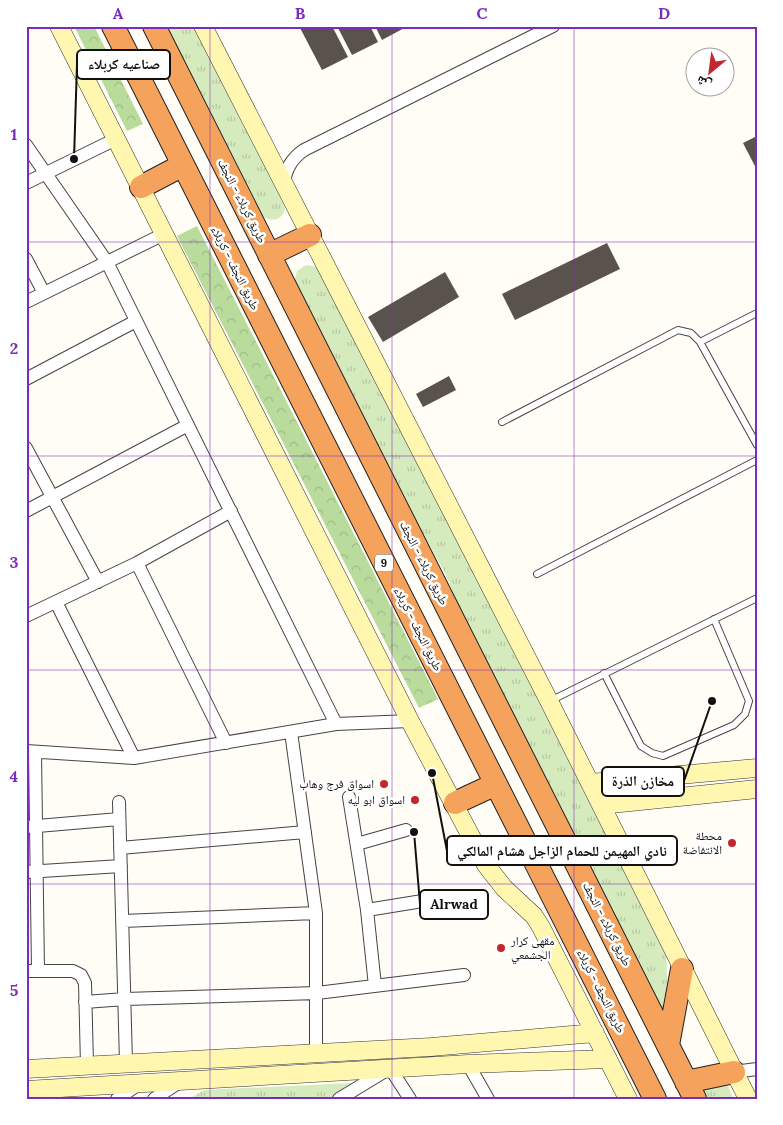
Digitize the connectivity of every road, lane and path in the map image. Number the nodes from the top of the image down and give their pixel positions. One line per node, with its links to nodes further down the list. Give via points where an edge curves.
1 (59, 26): 6 (main road)
2 (113, 26): 8 (highway, طريق النجف - كربلاء / 9)
3 (154, 26): 15 (highway, طريق كربلاء - النجف)
4 (203, 26): 11 (main road)
5 (553, 26): 11 (street, via 304,150 287,168)
6 (116, 139): 9 (street); 12 (main road)
7 (26, 145): 9 (street)
8 (184, 165): 12 (highway); 35 (highway, طريق النجف - كربلاء / 9)
9 (46, 173): 10 (street); 17 (street)
10 (26, 183)
11 (283, 185): 14 (main road)
12 (142, 187): 13 (main road)
13 (164, 234): 17 (street); 47 (main road)
14 (310, 236): 15 (highway); 46 (main road)
15 (269, 255): 34 (highway, طريق كربلاء - النجف)
16 (26, 258): 18 (street)
17 (107, 262): 18 (street); 21 (street)
18 (44, 293): 19 (street)
19 (26, 302)
20 (757, 313): 22 (lane)
21 (136, 320): 23 (street); 25 (street)
22 (700, 342): 24 (lane, via 691,333 678,330); 27 (lane)
23 (26, 379)
24 (502, 422)
25 (188, 425): 31 (street); 33 (street)
26 (757, 426): 27 (lane)
27 (748, 430): 28 (lane)
28 (757, 445)
29 (26, 448): 31 (street)
30 (757, 460): 37 (lane)
31 (53, 498): 32 (street); 38 (street)
32 (26, 511)
33 (231, 511): 36 (street); 48 (street)
34 (411, 538): 35 (highway, via 410,556 400,562 388,562); 39 (highway, طريق كربلاء - النجف)
35 (379, 553): 42 (highway, طريق النجف - كربلاء / 9)
36 (137, 563): 38 (street); 50 (street)
37 (537, 574)
38 (98, 582): 41 (street)
39 (441, 594): 42 (highway, via 428,586 418,587 410,593); 86 (highway, طريق كربلاء - النجف)
40 (757, 598): 44 (lane)
41 (56, 602): 43 (street); 52 (street)
42 (408, 608): 57 (highway, طريق النجف - كربلاء / 9)
43 (26, 616)
44 (714, 619): 45 (lane); 45 (lane, via 749,700 745,714 734,725 663,756 652,753 641,746)
45 (604, 673): 46 (lane)
46 (548, 701): 56 (main road)
47 (410, 721): 48 (street); 63 (main road)
48 (336, 724): 49 (street)
49 (291, 732): 50 (street); 68 (street)
50 (226, 742): 52 (street)
51 (31, 751): 52 (street); 66 (street)
52 (134, 758)
53 (757, 768): 54 (main road)
54 (703, 773): 55 (main road); 59 (main road, via 699,787)
55 (680, 775): 56 (main road); 61 (main road, via 685,784)
56 (590, 783): 64 (main road)
57 (496, 784): 63 (highway); 107 (highway, طريق النجف - كربلاء / 9)
58 (757, 789): 59 (main road)
59 (704, 795): 61 (main road)
60 (349, 797): 69 (street)
61 (682, 797): 64 (main road)
62 (119, 802): 65 (street)
63 (454, 803): 85 (main road, via 494,876 541,927)
64 (601, 805): 78 (main road)
65 (119, 819): 66 (street); 70 (street)
66 (31, 827): 72 (street)
67 (406, 830): 69 (street)
68 (305, 832): 70 (street); 76 (street)
69 (357, 844): 74 (street)
70 (120, 848): 71 (street)
71 (121, 866): 72 (street); 77 (street)
72 (31, 872): 75 (street)
73 (441, 898): 74 (street)
74 (367, 910): 81 (street)
75 (32, 912): 79 (street)
76 (316, 913): 77 (street); 82 (street)
77 (123, 921): 83 (street)
78 (682, 969): 86 (highway); 95 (main road)
79 (32, 971): 84 (street, via 73,971 81,975 85,983)
80 (464, 975): 81 (street)
81 (375, 986): 82 (street)
82 (317, 993): 83 (street); 87 (street)
83 (125, 999): 84 (street); 89 (street)
84 (85, 1002): 91 (street)
85 (595, 1033): 87 (main road); 88 (main road)
86 (668, 1045): 99 (highway, طريق كربلاء - النجف)
87 (316, 1053): 89 (main road)
88 (608, 1059): 90 (main road); 106 (main road)
89 (126, 1063): 91 (main road)
90 (468, 1064): 92 (main road); 105 (street)
91 (86, 1065): 93 (main road)
92 (390, 1068): 96 (main road); 103 (street); 104 (street)
93 (26, 1069)
94 (757, 1069): 95 (street)
95 (734, 1072): 99 (highway); 108 (main road)
96 (182, 1081): 97 (main road); 102 (street)
97 (141, 1083): 100 (main road); 101 (street)
98 (26, 1090): 100 (main road)
99 (690, 1090)
100 (90, 1092)
101 (117, 1099)
102 (154, 1099)
103 (339, 1099)
104 (410, 1099)
105 (488, 1099)
106 (628, 1099)
107 (655, 1099)
108 (748, 1099)

